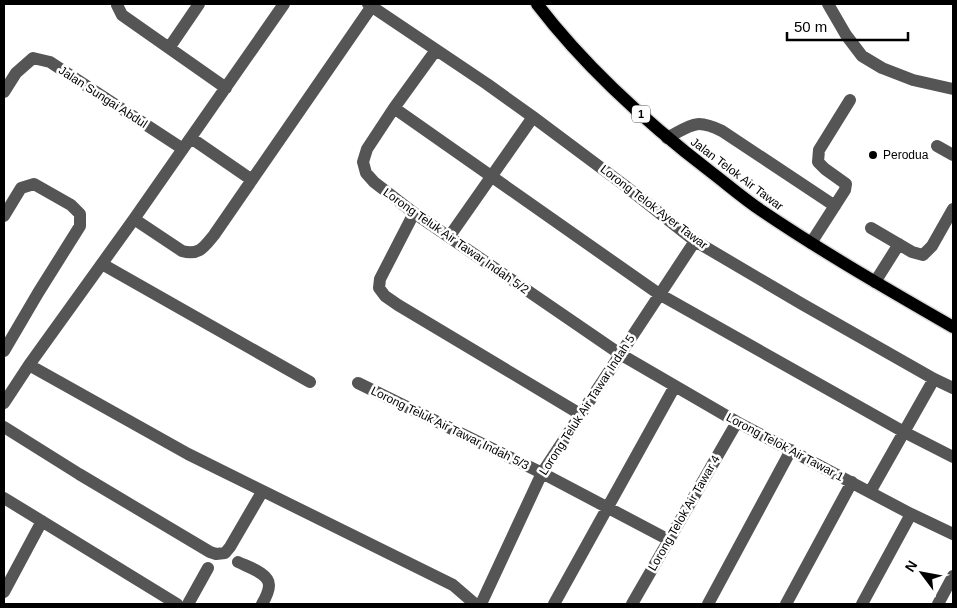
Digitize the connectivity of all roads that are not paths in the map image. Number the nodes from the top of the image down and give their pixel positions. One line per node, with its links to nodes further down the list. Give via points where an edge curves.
1 (199, 4): 7 (street)
2 (284, 4): 9 (street)
3 (537, 4): 16 (main road, Jalan Telok Air Tawar / 1, via 589,65)
4 (828, 4): 10 (street, via 862,56 913,80)
5 (117, 5): 7 (street, via 122,15)
6 (370, 5): 8 (street, Lorong Telok Ayer Tawar); 21 (street)
7 (169, 48): 9 (street)
8 (436, 50): 13 (street, Lorong Teluk Air Tawar Indah 5/2); 14 (street, Lorong Telok Ayer Tawar)
9 (226, 88): 15 (street)
10 (953, 89)
11 (4, 92): 18 (street, Jalan Sungai Abdul, via 16,73 33,58 50,62)
12 (850, 100): 22 (street, via 819,150 818,162 846,184 846,190)
13 (394, 108): 20 (street); 24 (street, Lorong Teluk Air Tawar Indah 5/2, via 366,149 363,162 366,173 374,182)
14 (533, 117): 20 (street); 29 (street, Lorong Telok Ayer Tawar)
15 (191, 138): 18 (street); 21 (street)
16 (667, 138): 22 (street, via 695,124 708,125); 30 (main road, Jalan Telok Air Tawar / 1, via 760,210)
17 (937, 146): 19 (street)
18 (183, 149): 26 (street)
19 (953, 155)
20 (492, 176): 28 (street); 34 (street)
21 (252, 180): 26 (street, via 206,246 198,252 182,252)
22 (835, 206): 30 (street)
23 (953, 209): 31 (street, via 932,246 923,255)
24 (414, 213): 28 (street, Lorong Teluk Air Tawar Indah 5/2); 45 (street, via 380,279 380,288 386,296)
25 (4, 216): 36 (street, via 21,188 34,184 71,205 80,214 80,226)
26 (134, 219): 32 (street)
27 (871, 228): 31 (street)
28 (449, 237): 37 (street, Lorong Teluk Air Tawar Indah 5/2)
29 (695, 241): 34 (street, Lorong Teluk Air Tawar Indah 5); 39 (street, Lorong Telok Ayer Tawar)
30 (811, 243): 33 (main road, Jalan Telok Air Tawar / 1)
31 (898, 244): 33 (street)
32 (102, 264): 38 (street); 40 (street)
33 (875, 282): 35 (main road, Jalan Telok Air Tawar / 1)
34 (659, 294): 37 (street, Lorong Teluk Air Tawar Indah 5); 48 (street)
35 (953, 327)
36 (4, 351)
37 (620, 354): 42 (street, Lorong Telok Air Tawar 1); 45 (street, Lorong Teluk Air Tawar Indah 5)
38 (30, 365): 44 (street); 53 (street)
39 (934, 379): 43 (street, Lorong Telok Ayer Tawar); 48 (street)
40 (310, 382)
41 (358, 383): 51 (street, Lorong Teluk Air Tawar Indah 5/3)
42 (675, 386): 46 (street, Lorong Telok Air Tawar 1); 56 (street)
43 (953, 388)
44 (4, 404)
45 (580, 414): 51 (street, Lorong Teluk Air Tawar Indah 5)
46 (737, 422): 49 (street, Lorong Telok Air Tawar 1); 60 (street, Lorong Telok Air Tawar 4)
47 (4, 427): 53 (street, via 216,554 224,554 230,547)
48 (904, 432): 50 (street); 54 (street)
49 (791, 450): 52 (street, Lorong Telok Air Tawar 1); 72 (street)
50 (953, 457)
51 (542, 473): 56 (street, Lorong Teluk Air Tawar Indah 5/3); 69 (street, Lorong Teluk Air Tawar Indah 5)
52 (852, 482): 54 (street, Lorong Telok Air Tawar 1); 73 (street)
53 (262, 492): 68 (street, via 453,585)
54 (870, 492): 57 (street, Lorong Telok Air Tawar 1)
55 (4, 498): 58 (street)
56 (608, 508): 60 (street, Lorong Teluk Air Tawar Indah 5/3); 70 (street)
57 (911, 514): 59 (street, Lorong Telok Air Tawar 1); 74 (street)
58 (42, 521): 64 (street); 65 (street)
59 (953, 534)
60 (669, 540): 71 (street, Lorong Telok Air Tawar 4)
61 (238, 562): 67 (street, via 267,578 269,586)
62 (208, 568): 66 (street)
63 (953, 576): 75 (street)
64 (4, 592)
65 (177, 604)
66 (188, 604)
67 (262, 604)
68 (475, 604)
69 (481, 604)
70 (554, 604)
71 (632, 604)
72 (708, 604)
73 (786, 604)
74 (862, 604)
75 (938, 604)

